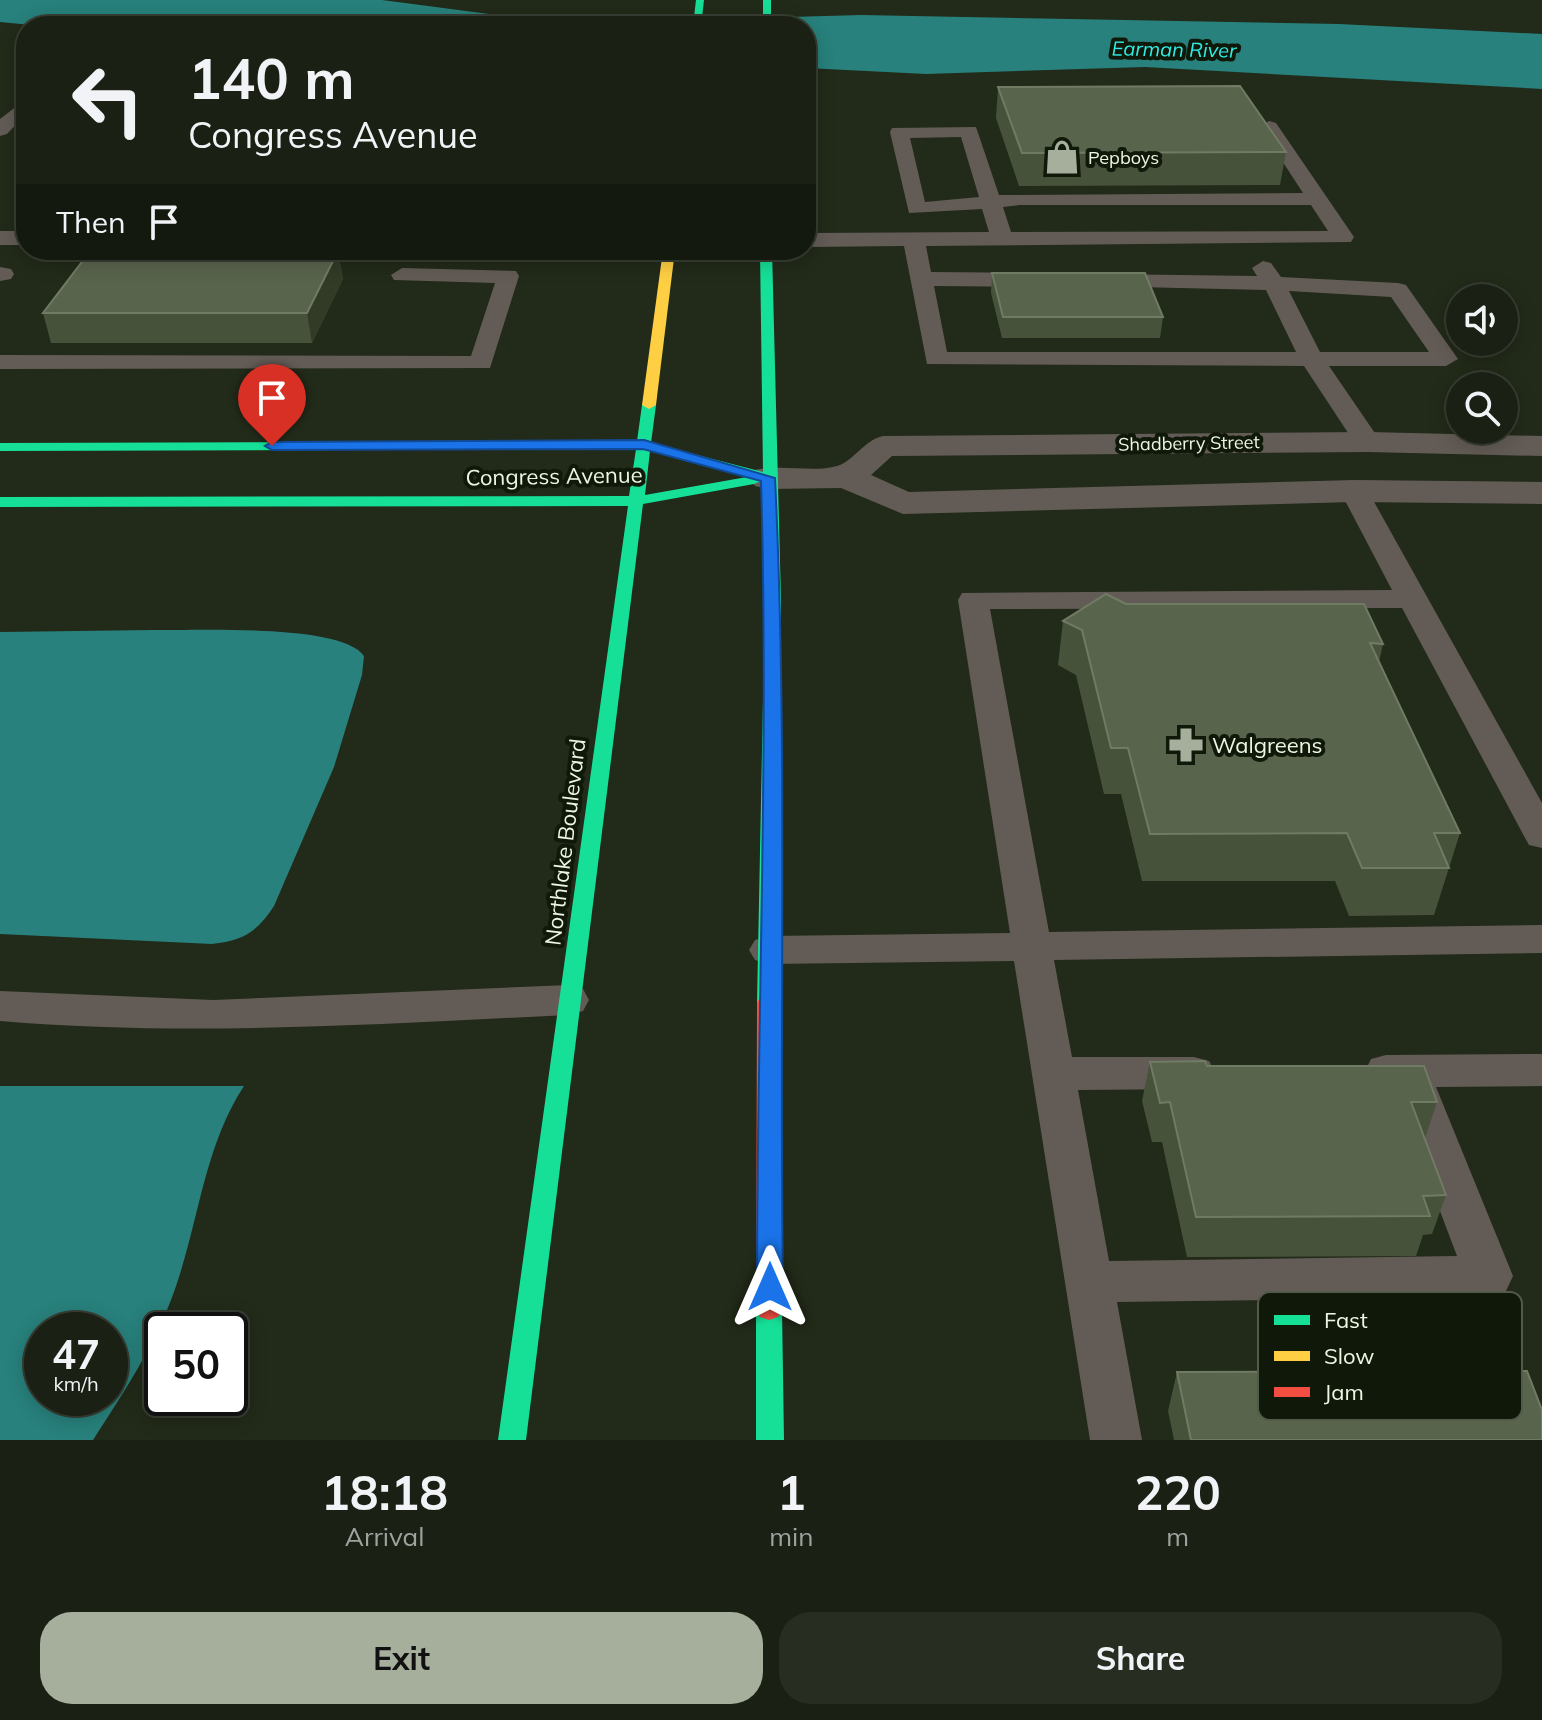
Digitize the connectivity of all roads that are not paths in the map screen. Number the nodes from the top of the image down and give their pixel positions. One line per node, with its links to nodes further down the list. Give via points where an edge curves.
1 (16, 114): 3 (lane)
2 (1269, 127): 4 (lane)
3 (0, 130)
4 (1318, 199): 5 (lane); 7 (lane, via 1343,237)
5 (990, 202): 5 (lane, via 969,131 899,132 916,209); 6 (lane)
6 (1002, 239): 7 (lane); 9 (lane)
7 (1240, 239): 14 (lane)
8 (816, 240): 9 (lane)
9 (914, 240): 13 (lane)
10 (668, 260): 18 (main road, Northlake Boulevard)
11 (766, 260): 22 (main road)
12 (402, 275): 16 (lane, via 508,276 481,363)
13 (921, 279): 14 (lane); 15 (lane, via 936,359)
14 (1274, 283): 15 (lane); 15 (lane, via 1398,290 1446,359)
15 (1312, 360): 17 (lane)
16 (0, 362)
17 (1368, 442): 19 (street, Shadberry Street); 21 (street, Shadberry Street, via 883,446)
18 (644, 445): 20 (main road, Congress Avenue); 22 (main road, Congress Avenue); 25 (main road, Northlake Boulevard)
19 (1542, 446)
20 (0, 447)
21 (847, 477): 22 (street); 23 (street, via 903,503)
22 (768, 478): 25 (main road, Congress Avenue); 31 (main road, via 773,600)
23 (1354, 491): 24 (street); 27 (lane)
24 (1542, 493)
25 (634, 501): 26 (main road, Congress Avenue); 32 (main road, Northlake Boulevard)
26 (0, 502)
27 (1412, 599): 28 (lane); 30 (lane, via 973,600)
28 (1542, 836)
29 (1542, 939): 30 (lane)
30 (1029, 946): 31 (lane); 38 (lane)
31 (769, 950): 41 (main road)
32 (568, 1000): 33 (lane, via 133,1014); 40 (main road, Northlake Boulevard)
33 (0, 1006)
34 (1542, 1070): 35 (lane)
35 (1408, 1071): 36 (lane); 39 (lane, via 1489,1276)
36 (1347, 1072)
37 (1239, 1073): 38 (lane)
38 (1051, 1074): 39 (lane)
39 (1088, 1282): 42 (lane)
40 (512, 1440)
41 (770, 1440)
42 (1116, 1440)

